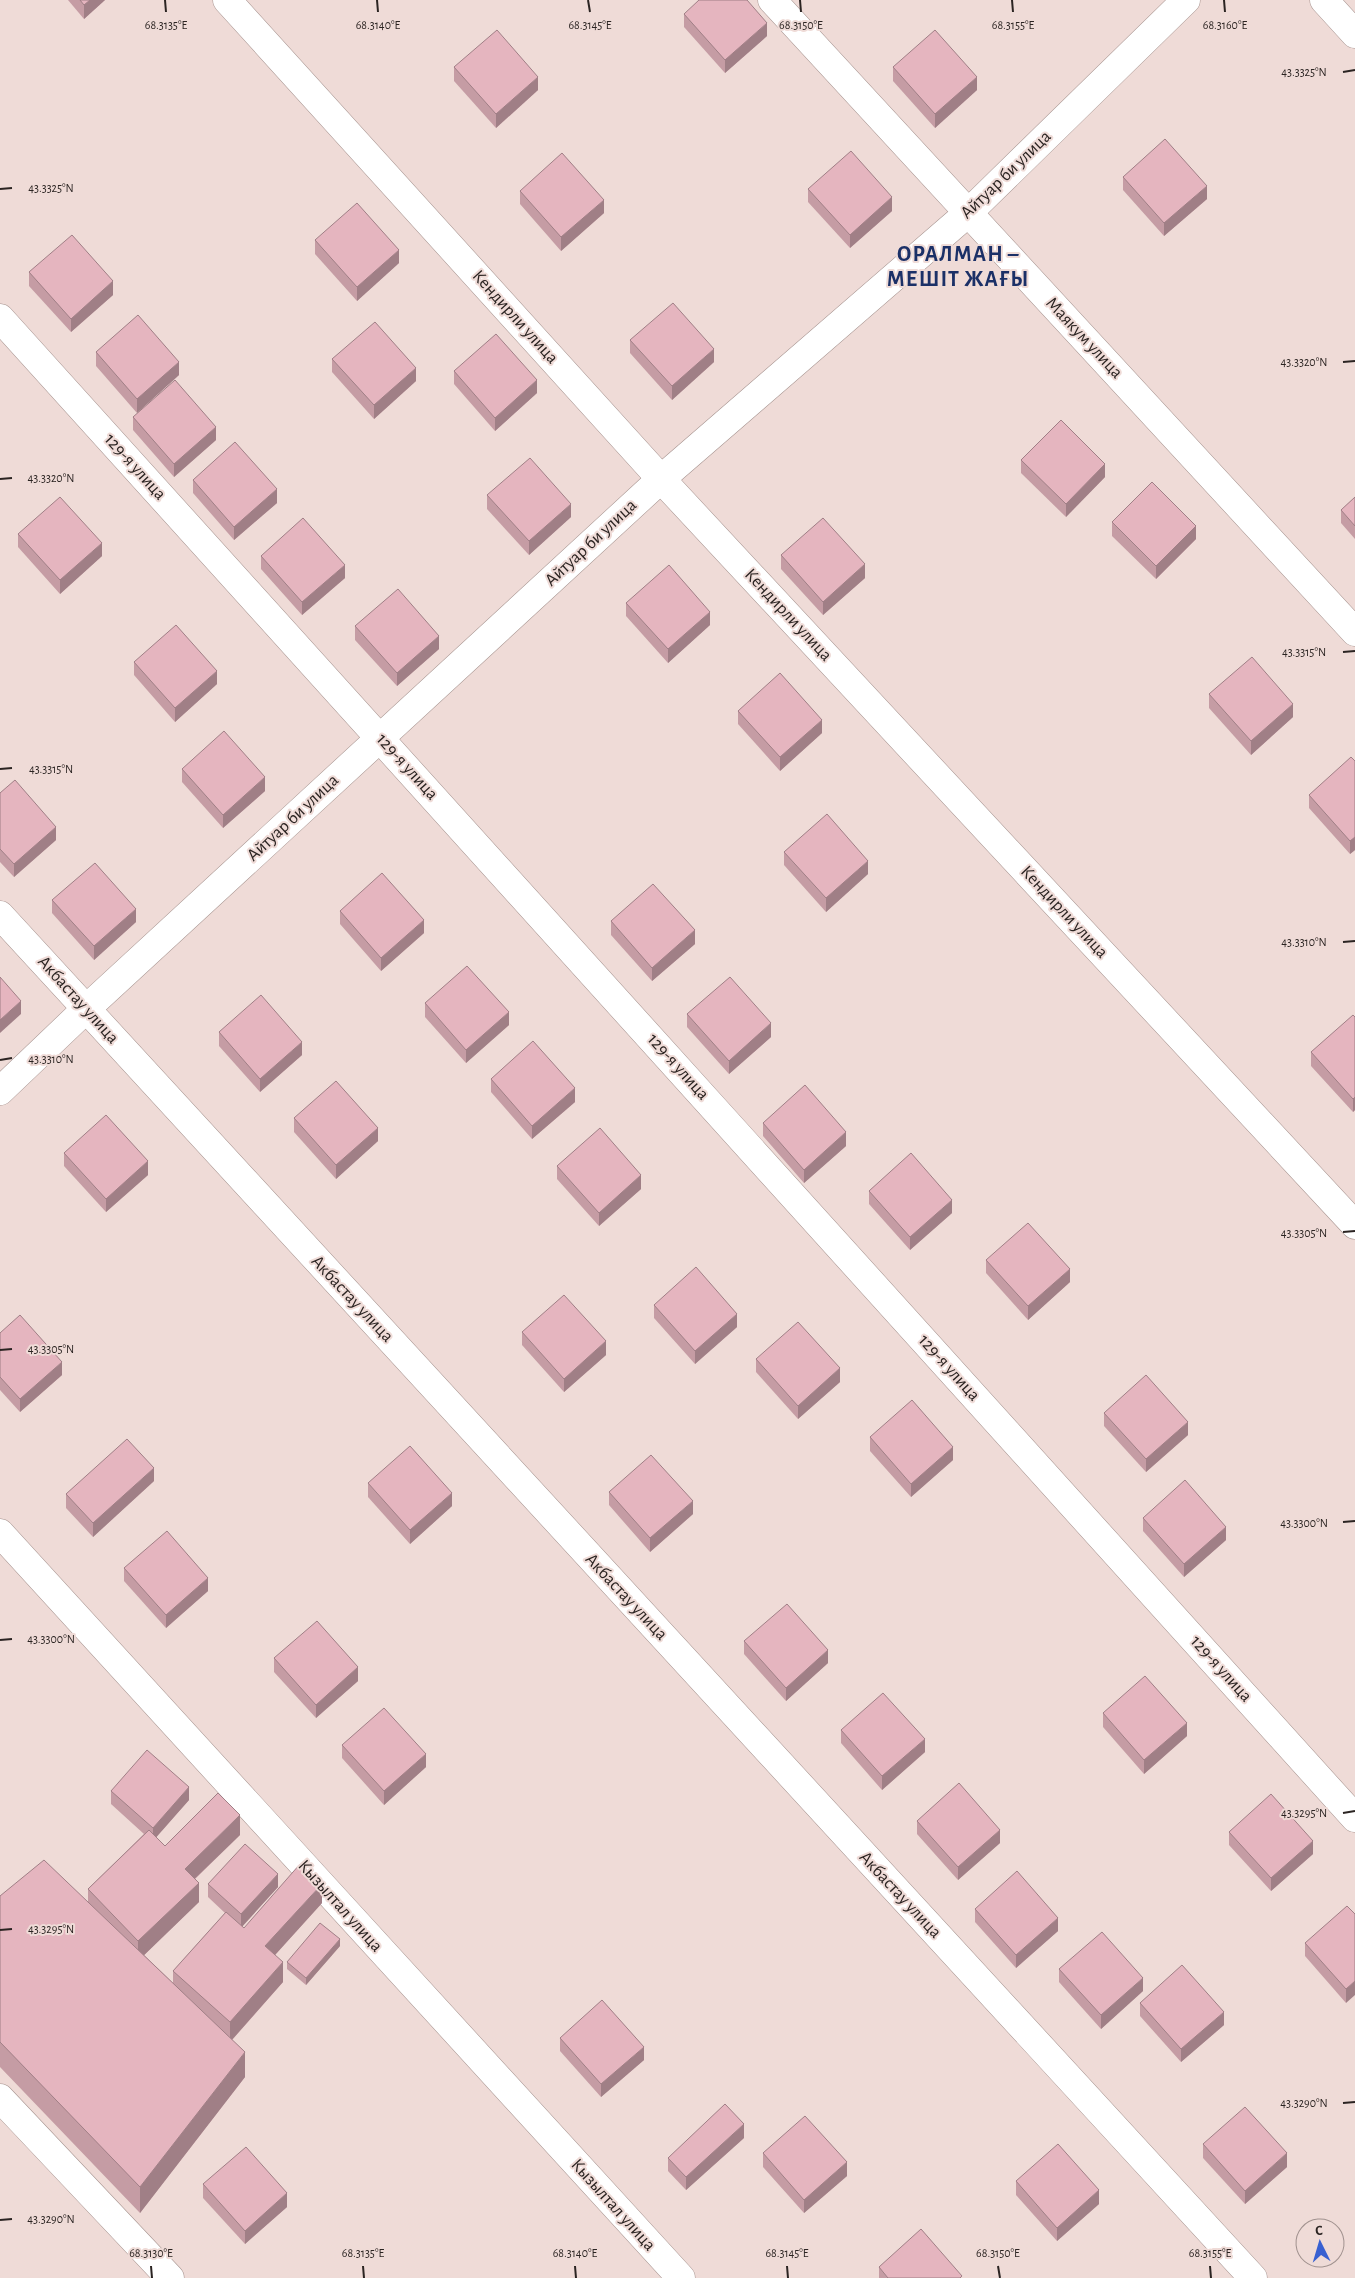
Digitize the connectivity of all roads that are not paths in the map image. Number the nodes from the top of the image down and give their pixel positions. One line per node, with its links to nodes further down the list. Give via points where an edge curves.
1 (228, 0): 8 (street, Кендирли улица)
2 (772, 0): 6 (street, Маякум улица)
3 (1186, 0): 6 (street, Айтуар би улица)
4 (1324, 0): 5 (street)
5 (1355, 34)
6 (968, 213): 8 (street, Айтуар би улица); 9 (street, Маякум улица)
7 (0, 318): 10 (street, 129-я улица)
8 (661, 479): 10 (street, Айтуар би улица); 14 (street, Кендирли улица)
9 (1355, 632)
10 (380, 737): 12 (street, Айтуар би улица); 16 (street, 129-я улица)
11 (0, 915): 12 (street, Акбастау улица)
12 (86, 1009): 13 (street, Айтуар би улица); 20 (street, Акбастау улица)
13 (0, 1091)
14 (1355, 1226)
15 (0, 1533): 19 (street, Кызылтал улица)
16 (1355, 1818)
17 (0, 2098): 18 (street)
18 (170, 2278)
19 (680, 2278)
20 (1253, 2278)

